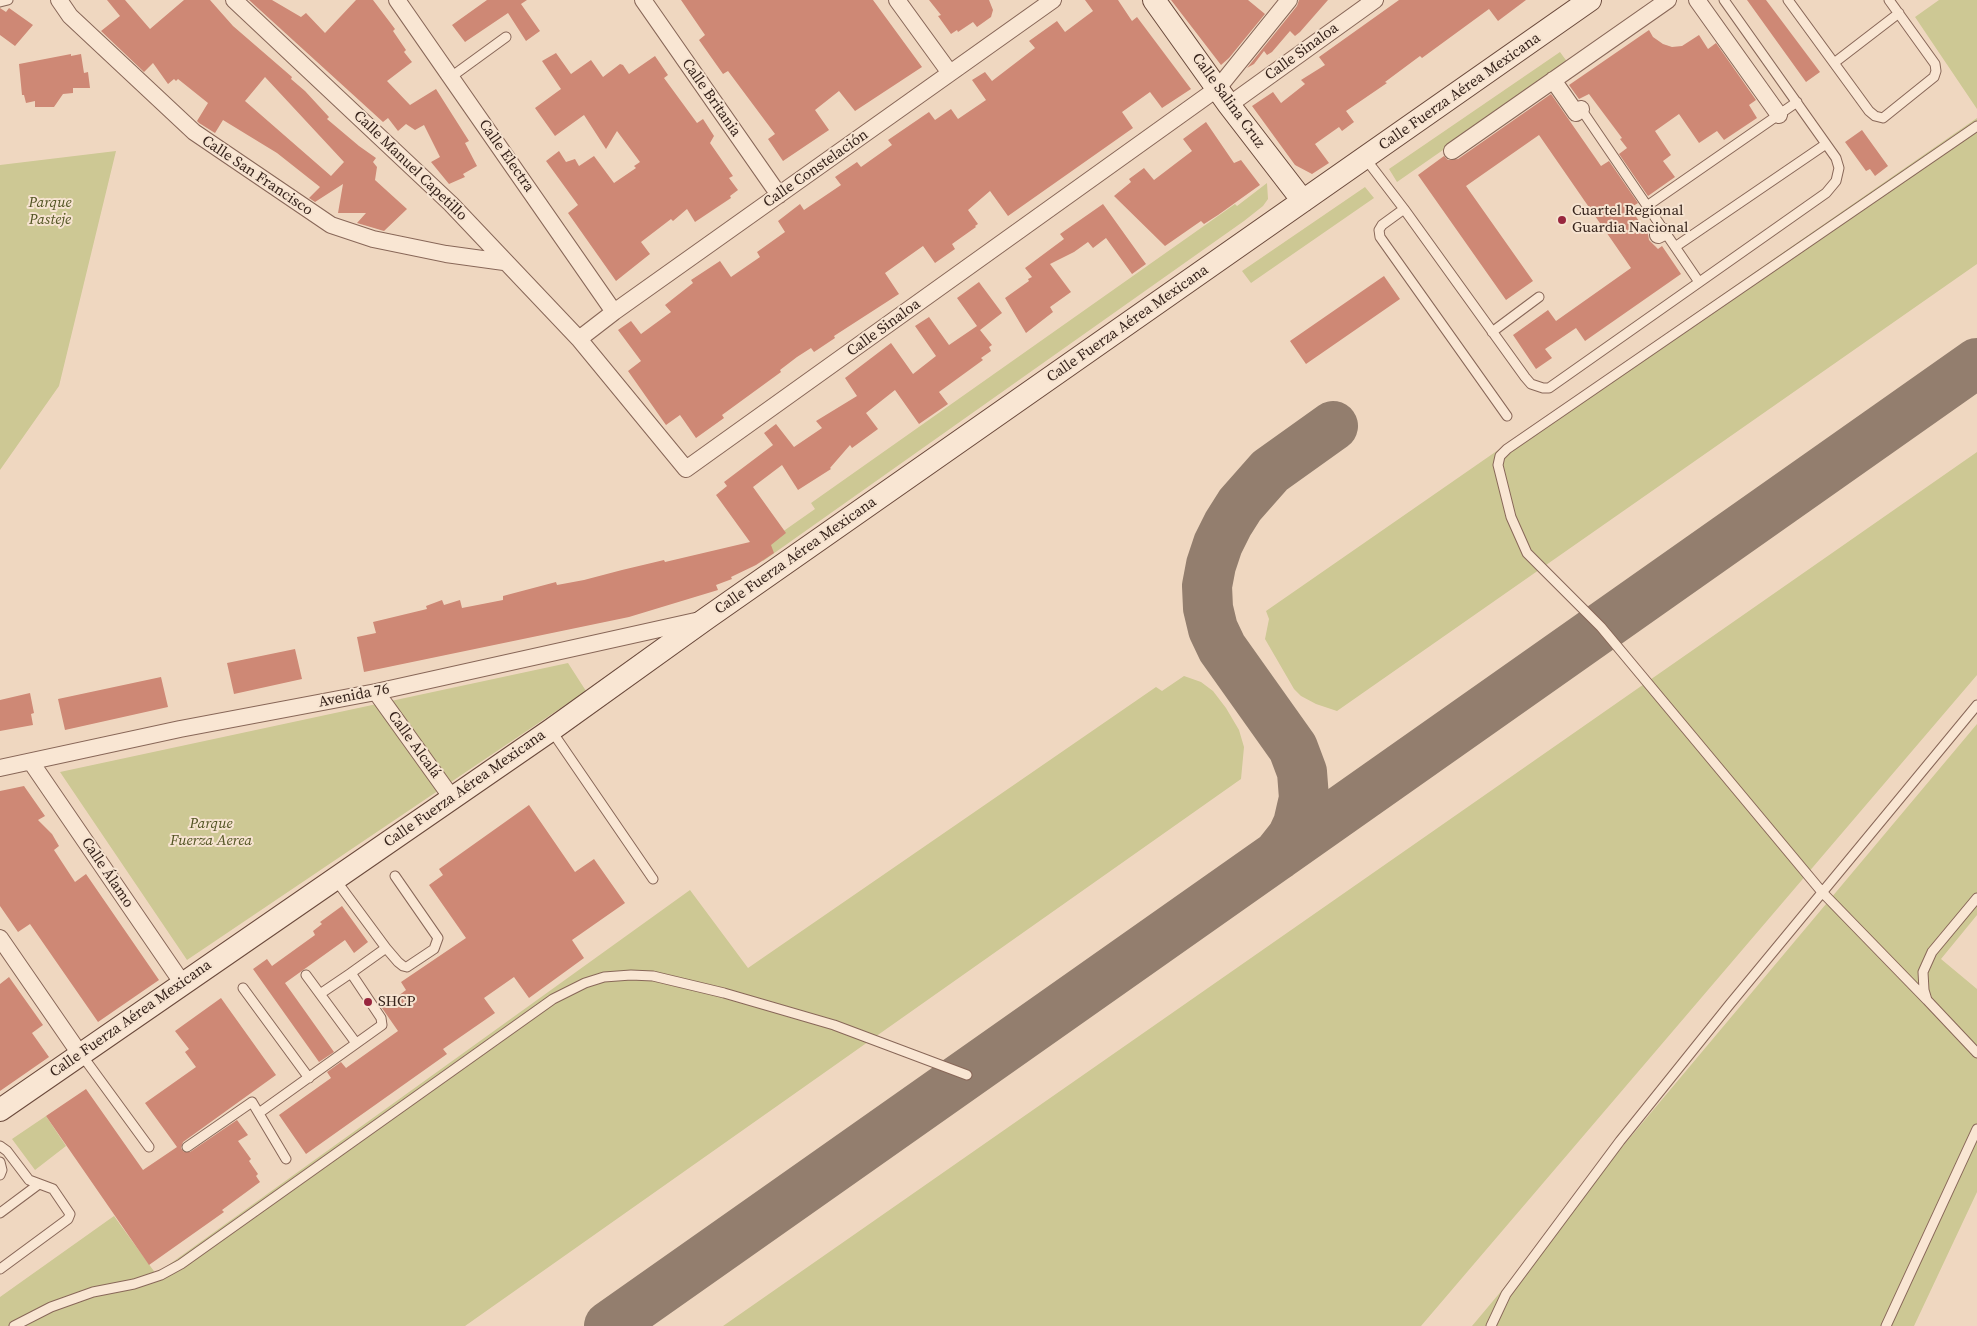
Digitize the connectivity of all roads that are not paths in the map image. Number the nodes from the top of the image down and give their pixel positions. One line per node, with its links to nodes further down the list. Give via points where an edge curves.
1 (8, 0): 17 (lane)
2 (59, 0): 37 (street, Calle San Francisco, via 70,16 194,132 331,225 373,239)
3 (234, 0): 37 (street, Calle Manuel Capetillo, via 451,204)
4 (397, 0): 22 (street, Calle Electra)
5 (643, 0): 32 (street, Calle Britania)
6 (897, 0): 21 (street)
7 (1053, 0): 21 (street, Calle Constelación)
8 (1154, 0): 24 (main road, Calle Salina Cruz)
9 (1289, 0): 24 (street)
10 (1375, 0): 24 (street, Calle Sinaloa)
11 (1590, 0): 31 (main road, Calle Fuerza Aérea Mexicana)
12 (1668, 0): 23 (street)
13 (1697, 0): 27 (street)
14 (1724, 0): 25 (lane)
15 (1788, 0): 20 (lane)
16 (1889, 0): 18 (lane)
17 (0, 2)
18 (1899, 13): 20 (lane); 20 (lane, via 1935,64 1936,71 1934,77 1883,118 1869,111)
19 (506, 37): 22 (lane)
20 (1834, 63)
21 (950, 73): 32 (street, Calle Constelación)
22 (451, 77): 40 (street, Calle Electra)
23 (1553, 80): 26 (street, via 1576,113); 30 (street)
24 (1224, 96): 33 (main road, Calle Salina Cruz); 42 (street, Calle Sinaloa, via 686,469)
25 (1797, 102): 27 (lane); 29 (lane)
26 (1581, 109): 34 (lane)
27 (1779, 115): 34 (lane)
28 (1977, 126): 54 (lane, via 1507,449 1500,456 1498,465 1510,517 1527,553 1601,627)
29 (1826, 144): 36 (lane); 38 (lane, via 1839,168 1831,189)
30 (1452, 151)
31 (1364, 158): 33 (main road, Calle Fuerza Aérea Mexicana); 35 (lane)
32 (779, 195): 40 (street, Calle Constelación)
33 (1303, 201): 44 (main road, Calle Fuerza Aérea Mexicana)
34 (1647, 206): 36 (lane, via 1661,233)
35 (1404, 209): 41 (lane); 43 (lane, via 1382,225 1380,237)
36 (1675, 247): 38 (lane)
37 (504, 262): 42 (street, Calle Manuel Capetillo)
38 (1699, 282): 41 (lane, via 1549,388 1531,384)
39 (1539, 298): 41 (lane)
40 (614, 312): 42 (street, Calle Constelación)
41 (1492, 332)
42 (578, 339)
43 (1507, 416)
44 (707, 618): 45 (street, Avenida 76); 47 (main road, Calle Fuerza Aérea Mexicana)
45 (376, 692): 48 (street, Avenida 76, via 180,729); 50 (street, Calle Alcalá)
46 (1977, 705): 54 (lane)
47 (551, 730): 50 (main road, Calle Fuerza Aérea Mexicana); 53 (lane)
48 (31, 762): 49 (street, Avenida 76); 60 (street, Calle Álamo)
49 (0, 768)
50 (452, 798): 52 (main road, Calle Fuerza Aérea Mexicana)
51 (395, 876): 57 (lane, via 436,934 438,942 434,949 407,967)
52 (335, 878): 57 (lane); 60 (main road, Calle Fuerza Aérea Mexicana)
53 (653, 879)
54 (1822, 892): 63 (lane); 82 (lane, via 1620,1141 1506,1294)
55 (1977, 898): 63 (lane, via 1932,952 1923,972)
56 (0, 938): 66 (street)
57 (386, 948): 58 (lane)
58 (351, 973): 62 (lane); 64 (lane, via 382,1022)
59 (306, 975): 62 (lane)
60 (183, 984): 66 (main road, Calle Fuerza Aérea Mexicana)
61 (244, 988): 68 (lane)
62 (320, 994): 64 (lane)
63 (1927, 1000): 65 (lane)
64 (356, 1043): 68 (lane)
65 (1977, 1053)
66 (80, 1054): 69 (main road, Calle Fuerza Aérea Mexicana); 73 (lane)
67 (967, 1075): 81 (lane, via 834,1025 724,993 653,976 604,977 553,999 181,1264 134,1284 92,1292 51,1307)
68 (309, 1078): 70 (lane)
69 (0, 1110)
70 (259, 1114): 74 (lane, via 252,1102); 75 (lane)
71 (1977, 1129): 83 (lane)
72 (0, 1146): 78 (lane, via 7,1150 29,1180)
73 (149, 1147)
74 (187, 1147)
75 (286, 1158)
76 (0, 1162): 77 (lane)
77 (0, 1175)
78 (40, 1184): 79 (lane); 80 (lane, via 53,1188 70,1210 70,1217)
79 (0, 1214)
80 (0, 1269)
81 (14, 1326)
82 (1491, 1326)
83 (1886, 1326)

